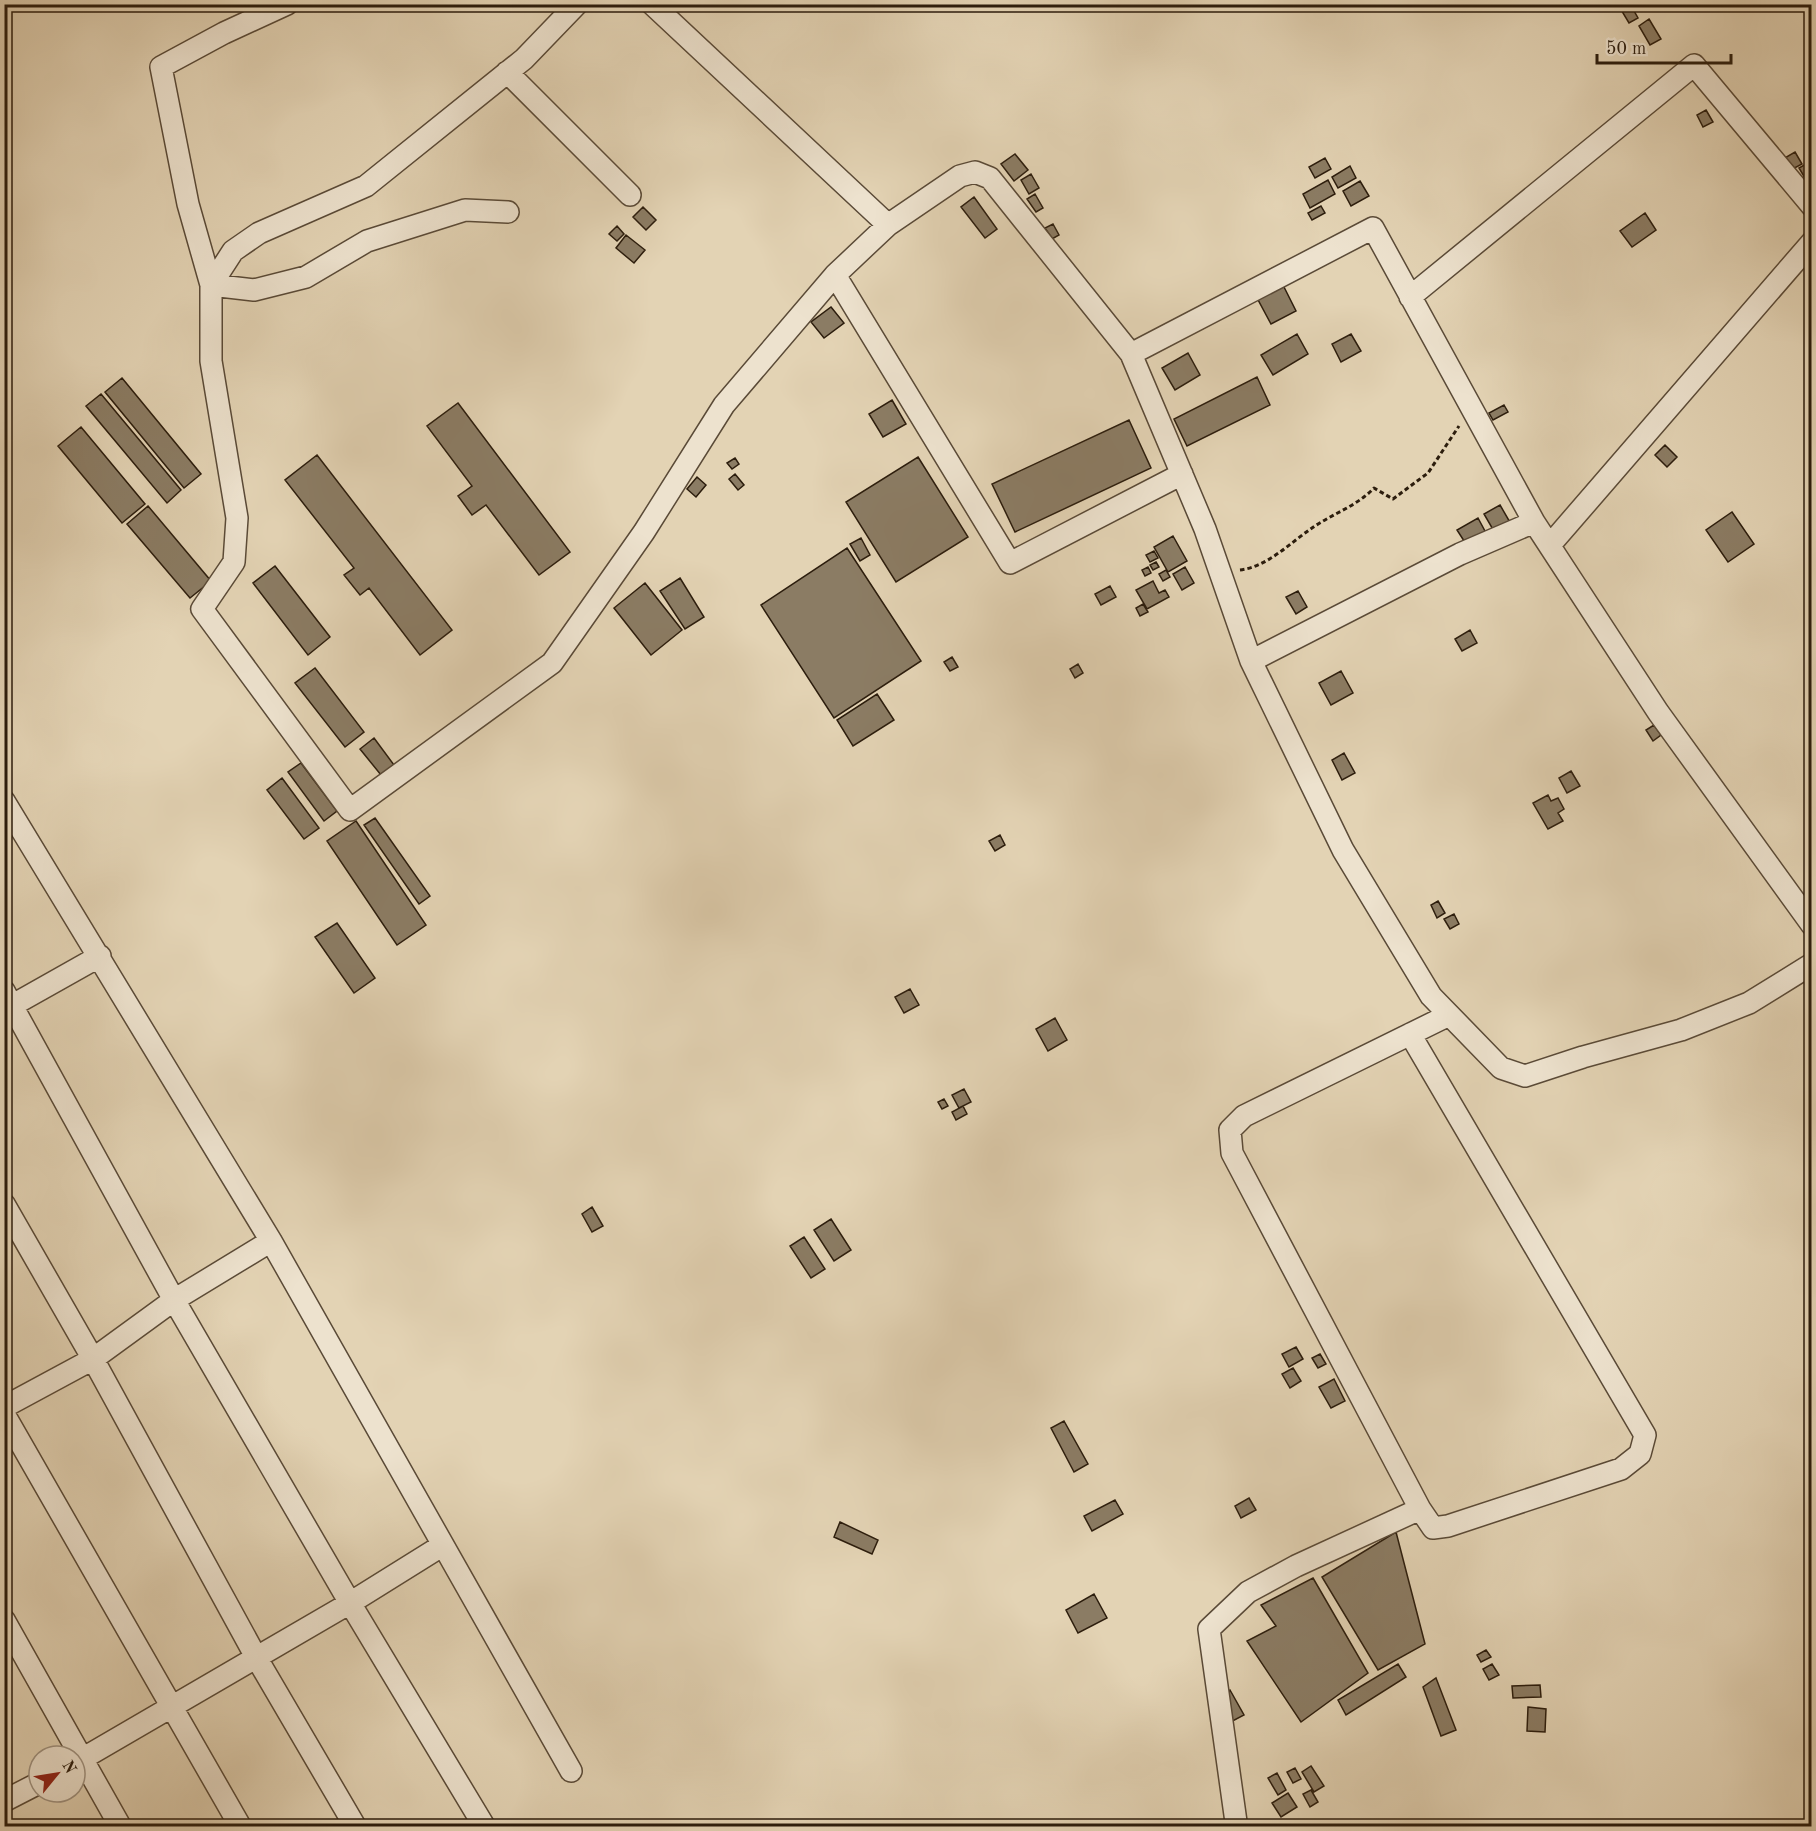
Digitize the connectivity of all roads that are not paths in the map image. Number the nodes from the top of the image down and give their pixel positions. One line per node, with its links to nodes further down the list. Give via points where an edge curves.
1 (287, 4): 11 (street, via 161,67 188,204)
2 (577, 4): 4 (street)
3 (652, 4): 8 (street)
4 (507, 72): 5 (street); 11 (street, via 366,186 259,233 233,251)
5 (630, 195)
6 (1812, 206): 12 (street, via 1694,65)
7 (508, 212): 11 (street, via 465,210 367,241 306,278 254,290)
8 (888, 225): 10 (street); 13 (street, via 960,176 975,172 990,178)
9 (1812, 242): 16 (street)
10 (835, 275): 11 (street, via 724,405 644,532 552,663 350,810 202,609 234,562 237,518 211,361); 14 (street, via 1010,563)
11 (211, 285)
12 (1410, 297): 13 (street, via 1373,228); 15 (street)
13 (1131, 354): 14 (street)
14 (1182, 474): 17 (street)
15 (1534, 522): 16 (street); 17 (street, via 1460,554)
16 (1550, 545): 19 (street, via 1658,712)
17 (1251, 661): 23 (street, via 1343,850 1431,996)
18 (4, 801): 20 (street)
19 (1812, 925)
20 (100, 956): 22 (street); 26 (street)
21 (1812, 963): 23 (street, via 1749,1003 1681,1030 1525,1076 1502,1068)
22 (7, 1002): 27 (street)
23 (1449, 1014): 24 (street)
24 (1410, 1034): 31 (street, via 1244,1116 1230,1130 1232,1153); 31 (street, via 1646,1435 1640,1454 1621,1468 1448,1526 1433,1528)
25 (4, 1204): 28 (street)
26 (271, 1241): 27 (street); 32 (street)
27 (174, 1300): 28 (street); 33 (street)
28 (93, 1359): 29 (street); 35 (street)
29 (4, 1407)
30 (4, 1414): 36 (street)
31 (1420, 1509): 47 (street, via 1248,1592 1209,1629)
32 (443, 1545): 33 (street); 39 (street)
33 (350, 1603): 35 (street); 46 (street)
34 (4, 1620): 37 (street)
35 (256, 1657): 36 (street); 45 (street)
36 (171, 1707): 38 (street); 44 (street)
37 (69, 1744)
38 (87, 1756)
39 (571, 1772)
40 (87, 1775): 43 (street)
41 (27, 1789): 42 (street)
42 (4, 1801)
43 (120, 1827)
44 (240, 1827)
45 (355, 1827)
46 (484, 1827)
47 (1238, 1827)

